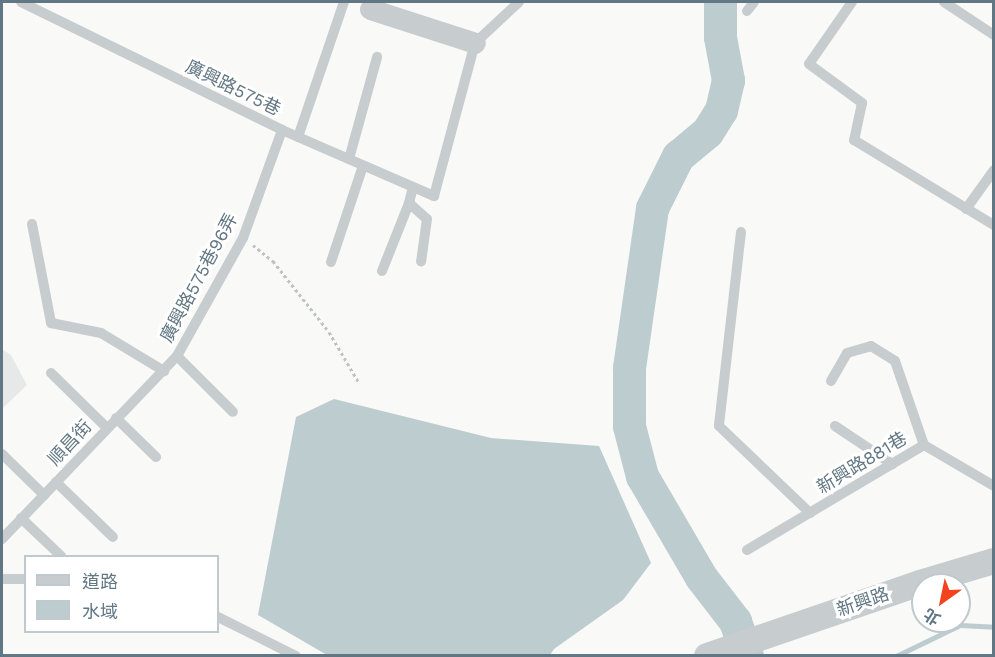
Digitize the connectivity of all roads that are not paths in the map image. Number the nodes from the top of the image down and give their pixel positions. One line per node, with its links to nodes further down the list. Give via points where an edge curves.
1 (21, 2): 10 (lane, 廣興路575巷)
2 (345, 2): 11 (lane)
3 (519, 2): 8 (lane)
4 (852, 2): 17 (lane, via 809,64 862,103 854,140)
5 (944, 2): 7 (lane)
6 (370, 9): 8 (street)
7 (993, 35)
8 (475, 43): 15 (lane, 廣興路575巷, via 434,196)
9 (377, 57): 12 (lane)
10 (282, 130): 11 (lane, 廣興路575巷); 24 (lane, 廣興路575巷96弄, via 243,238)
11 (298, 137): 12 (lane, 廣興路575巷)
12 (349, 159): 13 (lane, 廣興路575巷)
13 (363, 165): 15 (lane, 廣興路575巷); 21 (lane)
14 (993, 170): 17 (lane)
15 (413, 187): 16 (lane)
16 (410, 203): 22 (lane, via 427,219); 23 (lane)
17 (966, 208): 19 (lane)
18 (32, 224): 25 (lane, via 51,323 101,333)
19 (993, 225)
20 (741, 232): 39 (lane, via 719,426)
21 (331, 262)
22 (422, 262)
23 (382, 271)
24 (177, 356): 25 (lane, 廣興路575巷96弄); 28 (lane)
25 (164, 371): 29 (lane, 順昌街)
26 (51, 373): 31 (lane)
27 (831, 381): 32 (lane, via 847,353 871,346 895,361)
28 (233, 412)
29 (116, 418): 31 (lane, 順昌街); 34 (lane)
30 (835, 426): 35 (lane)
31 (107, 428): 36 (lane, 順昌街)
32 (924, 445): 35 (lane, 新興路881巷); 37 (lane, 新興路881巷)
33 (2, 454): 38 (lane)
34 (156, 457)
35 (892, 465): 39 (lane, 新興路881巷)
36 (56, 482): 38 (lane, 順昌街); 41 (lane)
37 (993, 486)
38 (44, 495): 40 (lane, 順昌街)
39 (810, 513): 43 (lane, 新興路881巷)
40 (21, 518): 42 (lane, 順昌街); 44 (lane)
41 (112, 537)
42 (2, 539)
43 (747, 550)
44 (60, 555)
45 (993, 561): 49 (street, 新興路)
46 (2, 579): 47 (lane)
47 (24, 579)
48 (219, 618): 50 (lane)
49 (712, 654)
50 (296, 656)

